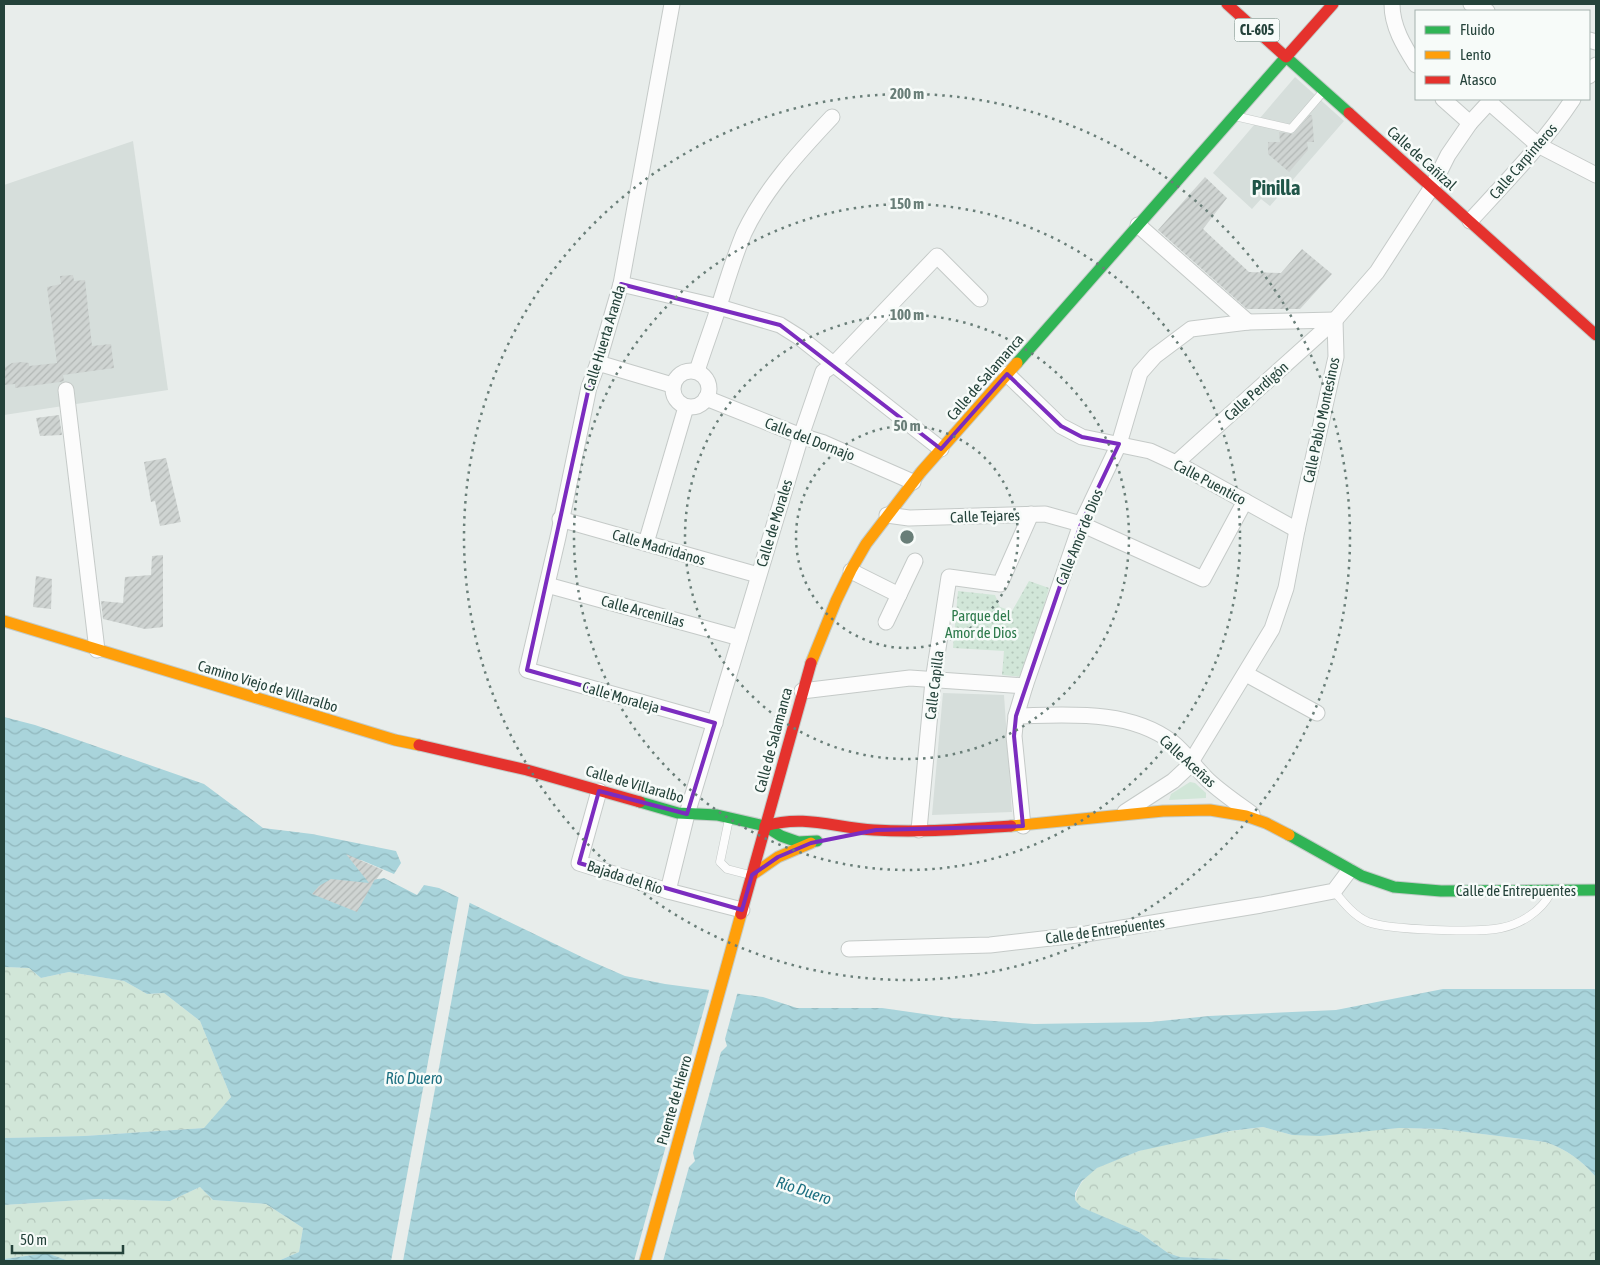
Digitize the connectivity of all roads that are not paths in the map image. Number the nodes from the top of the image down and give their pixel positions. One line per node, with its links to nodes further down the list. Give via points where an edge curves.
1 (672, 4): 21 (street, Calle Huerta Aranda)
2 (1227, 4): 7 (main road, Calle de Cañizal / CL-605)
3 (1332, 4): 7 (main road, Calle de Salamanca)
4 (1392, 4): 8 (street, via 1392,17)
5 (1471, 4): 6 (street)
6 (1485, 10)
7 (1286, 57): 9 (main road, Calle de Cañizal); 13 (main road, Calle de Salamanca)
8 (1415, 63)
9 (1324, 91): 13 (lane, via 1291,129); 18 (main road, Calle de Cañizal)
10 (1444, 100): 15 (street)
11 (1572, 100): 16 (street, Calle Carpinteros)
12 (1491, 101): 15 (street); 16 (street)
13 (1234, 116): 20 (main road, Calle de Salamanca)
14 (832, 117): 23 (street, via 788,166 758,208 732,262)
15 (1470, 123): 18 (street, via 1448,155)
16 (1538, 145): 17 (street); 19 (street, Calle Carpinteros)
17 (1596, 174)
18 (1432, 187): 19 (main road, Calle de Cañizal); 24 (street, via 1377,272)
19 (1470, 221): 26 (main road, Calle de Cañizal)
20 (1138, 225): 25 (street); 30 (main road, Calle de Salamanca)
21 (621, 284): 23 (street); 27 (street, Calle Huerta Aranda)
22 (980, 299): 28 (street, Calle de Morales, via 937,256)
23 (719, 306): 28 (street, via 780,325); 29 (street)
24 (1335, 320): 25 (street, Calle Amor de Dios); 38 (street, Calle Perdigón); 45 (street, Calle Pablo Montesinos, via 1336,357)
25 (1248, 322): 36 (street, Calle Amor de Dios, via 1190,329 1155,356 1140,373)
26 (1596, 335)
27 (598, 363): 31 (street); 43 (street, Calle Huerta Aranda, via 588,386)
28 (833, 365): 35 (street, Calle de Morales, via 823,372); 37 (street)
29 (697, 371): 31 (street, via 681,372); 33 (street, via 708,383)
30 (1007, 374): 36 (street, Calle Puentico, via 1061,426 1082,438); 37 (main road, Calle de Salamanca)
31 (672, 385): 34 (street, via 675,398)
32 (66, 390): 55 (street)
33 (706, 398): 34 (street, via 698,406); 35 (street, Calle del Dornajo)
34 (686, 406): 46 (street)
35 (800, 436): 39 (street, Calle del Dornajo, via 824,442); 49 (street, Calle de Morales)
36 (1119, 444): 38 (street, Calle Puentico, via 1150,451); 44 (street, Calle Amor de Dios)
37 (941, 449): 39 (main road, Calle de Salamanca)
38 (1176, 463): 40 (street, Calle Puentico)
39 (913, 482): 42 (main road, Calle de Salamanca)
40 (1246, 501): 44 (street, Calle Tejares, via 1203,579); 45 (street, Calle Puentico)
41 (1031, 514): 42 (street, Calle Tejares, via 909,518); 44 (street, Calle Tejares, via 1045,514); 58 (street, Calle Capilla, via 1000,584 949,577)
42 (887, 515): 48 (main road, Calle de Salamanca)
43 (560, 519): 46 (street, Calle Madridanos); 50 (street, Calle Huerta Aranda)
44 (1081, 524): 59 (street, Calle Amor de Dios)
45 (1297, 530): 57 (street, Calle Pablo Montesinos, via 1286,588 1272,630)
46 (646, 543): 49 (street, Calle Madridanos)
47 (915, 560): 51 (street)
48 (851, 570): 51 (street); 60 (main road, Calle de Salamanca, via 821,635)
49 (758, 575): 54 (street, Calle de Morales)
50 (546, 585): 54 (street, Calle Arcenillas); 56 (street, Calle Huerta Aranda)
51 (899, 595): 53 (street)
52 (4, 621): 55 (main road, Camino Viejo de Villaralbo)
53 (886, 622)
54 (740, 638): 63 (street, Calle de Morales)
55 (97, 650): 65 (main road, Camino Viejo de Villaralbo, via 376,735)
56 (527, 670): 63 (street, Calle Moraleja)
57 (1246, 674): 61 (street); 64 (street, Calle Pablo Montesinos)
58 (934, 681): 59 (street); 60 (street, via 910,678); 74 (street, Calle Capilla)
59 (1025, 686): 62 (street, Calle Amor de Dios)
60 (802, 691): 71 (main road, Calle de Salamanca)
61 (1317, 712)
62 (1016, 716): 64 (street, Calle Aceñas, via 1116,718 1155,732 1173,743); 72 (street, Calle Amor de Dios, via 1014,736)
63 (715, 723): 67 (street, Calle de Morales)
64 (1192, 762): 68 (street, Calle Pablo Montesinos, via 1173,781); 70 (street, Calle Aceñas, via 1218,788)
65 (527, 770): 66 (main road, Calle de Villaralbo)
66 (599, 790): 67 (main road, Calle de Villaralbo); 80 (street, Bajada del Río, via 579,863)
67 (687, 814): 69 (main road, Calle de Villaralbo); 80 (street, Calle de Morales)
68 (1120, 815): 70 (main road, Calle de Entrepuentes, via 1212,810); 72 (main road, Calle de Entrepuentes)
69 (730, 817): 71 (main road, Calle de Villaralbo); 77 (lane, via 720,862 727,869)
70 (1261, 821): 76 (main road, Calle de Entrepuentes)
71 (765, 826): 73 (main road, Calle de Entrepuentes, via 795,820); 75 (main road, Calle de Entrepuentes, via 792,840); 77 (main road, Calle de Salamanca)
72 (1023, 826): 74 (main road, Calle de Entrepuentes)
73 (876, 830): 74 (main road, Calle de Entrepuentes); 75 (main road, Calle de Entrepuentes)
74 (919, 830)
75 (827, 839): 77 (main road, Calle de Entrepuentes, via 784,854)
76 (1349, 871): 78 (main road, Calle de Entrepuentes, via 1385,885 1409,889); 81 (street)
77 (752, 875): 82 (main road, Calle de Salamanca)
78 (1552, 890): 79 (main road, Calle de Entrepuentes); 81 (lane, via 1544,906 1524,919 1502,928 1469,930 1398,927 1367,922 1345,905)
79 (1596, 890)
80 (668, 891): 82 (street, Bajada del Río)
81 (1334, 891): 84 (street, Calle de Entrepuentes, via 1086,934 990,945)
82 (742, 910): 83 (main road, Calle de Salamanca)
83 (732, 946): 85 (main road, Puente de Hierro)
84 (849, 949)
85 (645, 1261)

